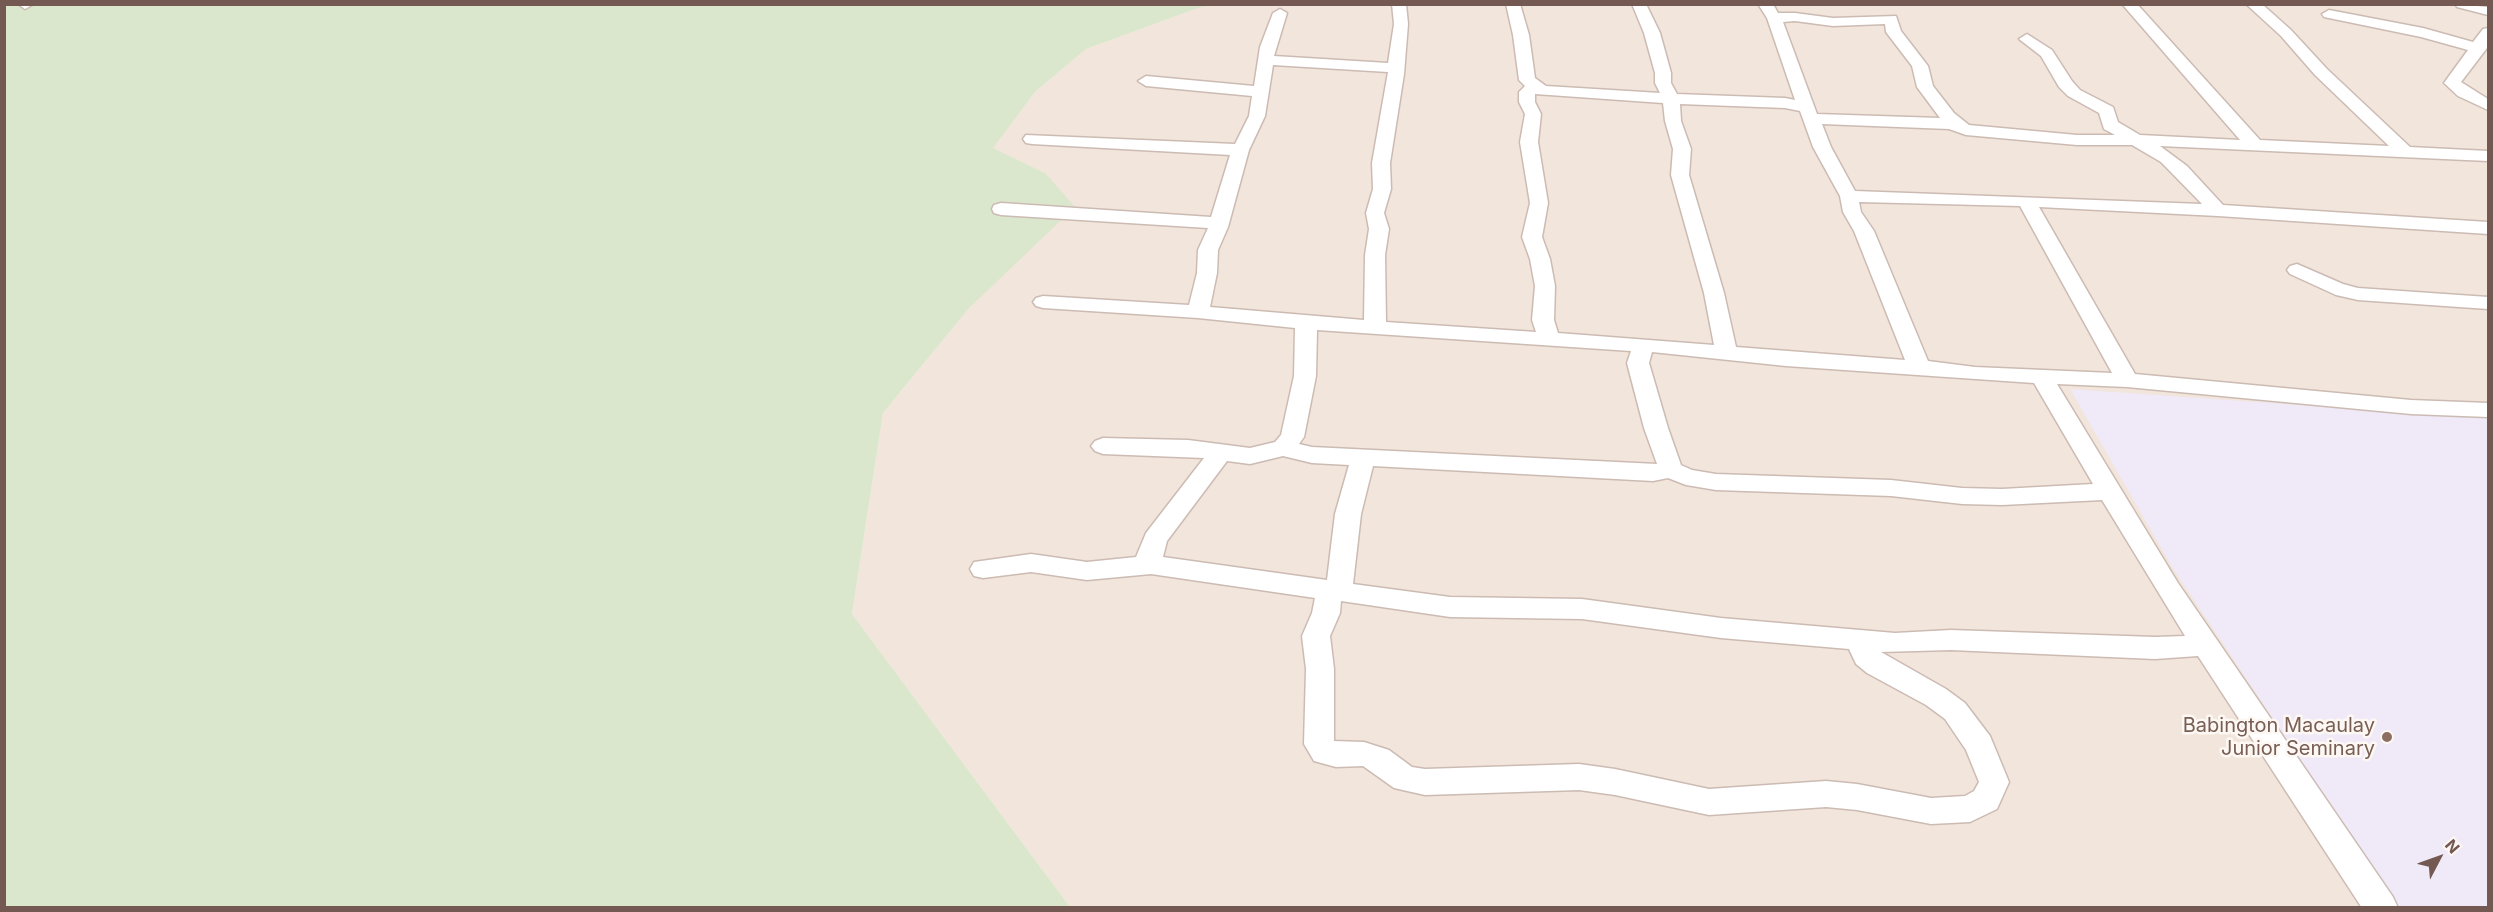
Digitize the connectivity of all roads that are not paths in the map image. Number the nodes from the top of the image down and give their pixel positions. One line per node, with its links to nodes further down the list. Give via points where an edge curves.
1 (1399, 4): 15 (street, via 1401,24)
2 (1513, 4): 17 (street, via 1527,80)
3 (1639, 4): 19 (street, via 1652,33 1663,83)
4 (2129, 4): 25 (street)
5 (2253, 4): 27 (street)
6 (2462, 4): 8 (street)
7 (1769, 11): 21 (street); 22 (street, via 1833,22 1891,19 1894,32 1920,66 1925,87 1948,117 1956,121)
8 (2488, 11)
9 (1280, 13): 14 (street)
10 (2329, 14): 13 (street)
11 (2488, 32): 13 (street)
12 (2027, 39): 24 (street, via 2047,53 2065,84 2085,101 2107,111 2110,125)
13 (2479, 48): 20 (street, via 2452,83)
14 (1267, 60): 15 (street); 18 (street)
15 (1395, 68): 40 (street, via 1381,162 1382,189 1375,213)
16 (1146, 81): 18 (street)
17 (1535, 87): 19 (street, via 1542,91); 41 (street, via 1527,92 1533,114 1529,142 1539,203 1532,237 1545,286 1543,320)
18 (1262, 92): 26 (street, via 1250,134)
19 (1671, 97): 21 (street, via 1785,103); 43 (street, via 1673,122 1682,149 1680,175 1714,293)
20 (2488, 105)
21 (1808, 113): 22 (street); 29 (street)
22 (1952, 124): 24 (street, via 1965,129 2077,140)
23 (1032, 139): 26 (street)
24 (2134, 140): 25 (street); 32 (street, via 2181,170)
25 (2255, 146): 27 (street)
26 (1240, 150): 33 (street)
27 (2406, 153): 28 (street)
28 (2488, 156)
29 (1849, 196): 30 (street); 44 (street, via 1852,212 1864,231)
30 (2026, 201): 32 (street); 46 (street)
31 (1001, 209): 33 (street)
32 (2218, 210): 34 (street)
33 (1219, 224): 38 (street, via 1208,250)
34 (2488, 228)
35 (2297, 270): 37 (street, via 2336,289 2358,294)
36 (1043, 302): 38 (street)
37 (2488, 303)
38 (1198, 312): 39 (street)
39 (1306, 323): 40 (street); 49 (street, via 1305,376 1292,437)
40 (1375, 327): 41 (street)
41 (1549, 338): 42 (street)
42 (1644, 345): 43 (street); 52 (street, via 1638,363)
43 (1726, 351): 44 (street, via 1786,359)
44 (1919, 367): 45 (street)
45 (2042, 378): 46 (street); 53 (street)
46 (2127, 380): 47 (street, via 2411,407)
47 (2488, 410)
48 (1102, 446): 50 (street, via 1188,448)
49 (1283, 448): 50 (street, via 1250,456); 51 (street, via 1312,455)
50 (1220, 453): 54 (street, via 1155,539 1149,555)
51 (1363, 458): 52 (street, via 1653,473); 56 (street)
52 (1668, 468): 53 (street, via 1686,477 1716,482 1891,488 1962,496)
53 (2111, 491): 58 (street, via 2169,590)
54 (1151, 565): 55 (street, via 1087,571 1044,563); 56 (street)
55 (983, 569)
56 (1334, 592): 57 (street, via 1450,607 1582,609 1721,628); 57 (street, via 1316,636 1320,669 1319,744 1325,752 1336,755 1364,754 1378,759 1404,779 1425,782 1579,777 1709,802 1826,794 1931,811 1970,809 1986,800 1994,782 1979,745 1954,711 1877,665)
57 (1857, 640): 58 (street, via 2155,648)
58 (2207, 645): 59 (street)
59 (2381, 908)

